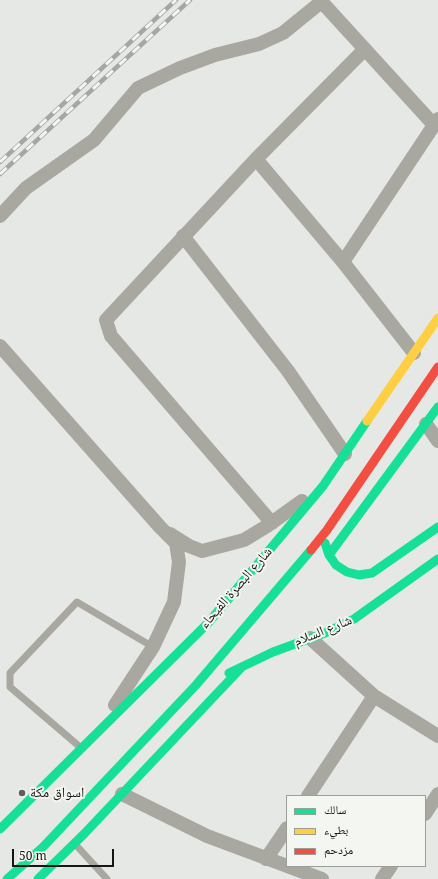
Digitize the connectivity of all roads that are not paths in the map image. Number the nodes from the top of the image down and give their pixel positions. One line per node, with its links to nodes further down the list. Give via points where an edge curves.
1 (320, 1): 2 (street); 5 (street, via 277,36 259,44 215,55 138,88 94,140 26,188)
2 (365, 49): 3 (street); 4 (street)
3 (436, 122): 7 (street)
4 (256, 159): 6 (street); 7 (street)
5 (0, 216)
6 (184, 236): 15 (street, via 288,371); 17 (street, via 106,320 111,336)
7 (343, 262): 10 (street)
8 (438, 318): 10 (main road, شارع البصرة الفيحاء)
9 (0, 346): 18 (street)
10 (414, 353): 15 (main road, شارع البصرة الفيحاء)
11 (438, 367): 20 (main road)
12 (438, 407): 13 (main road)
13 (426, 424): 14 (street); 22 (main road)
14 (438, 441)
15 (345, 454): 16 (main road, شارع البصرة الفيحاء)
16 (323, 486): 17 (street); 30 (main road, شارع البصرة الفيحاء, via 209,622)
17 (272, 523): 18 (street, via 244,540 202,551 189,546)
18 (160, 527): 26 (street, via 176,543 179,562 174,602)
19 (438, 527): 21 (main road)
20 (326, 530): 22 (main road, via 325,542); 28 (main road, via 270,600)
21 (404, 550): 22 (main road, via 372,573 359,575 341,569); 24 (main road)
22 (329, 555)
23 (438, 559): 24 (main road, شارع السلام)
24 (415, 566): 25 (main road, شارع السلام, via 368,610 340,626)
25 (310, 638): 27 (main road, شارع السلام, via 279,649); 29 (street)
26 (153, 647): 30 (street); 32 (lane, via 77,602 10,673 10,687)
27 (241, 668): 28 (main road, شارع السلام); 33 (main road)
28 (196, 685): 44 (main road, via 43,847)
29 (374, 696): 31 (street); 35 (street)
30 (97, 732): 32 (main road, شارع البصرة الفيحاء)
31 (436, 733)
32 (81, 748): 37 (main road, شارع البصرة الفيحاء)
33 (122, 794): 39 (main road); 40 (street, via 206,836)
34 (438, 794): 36 (street)
35 (309, 795)
36 (426, 812)
37 (0, 829)
38 (286, 829): 40 (street)
39 (74, 843): 45 (main road); 46 (lane)
40 (266, 859): 41 (street)
41 (286, 866)
42 (288, 867): 47 (street)
43 (390, 867): 48 (street)
44 (7, 879)
45 (38, 879)
46 (107, 879)
47 (322, 879)
48 (382, 879)

